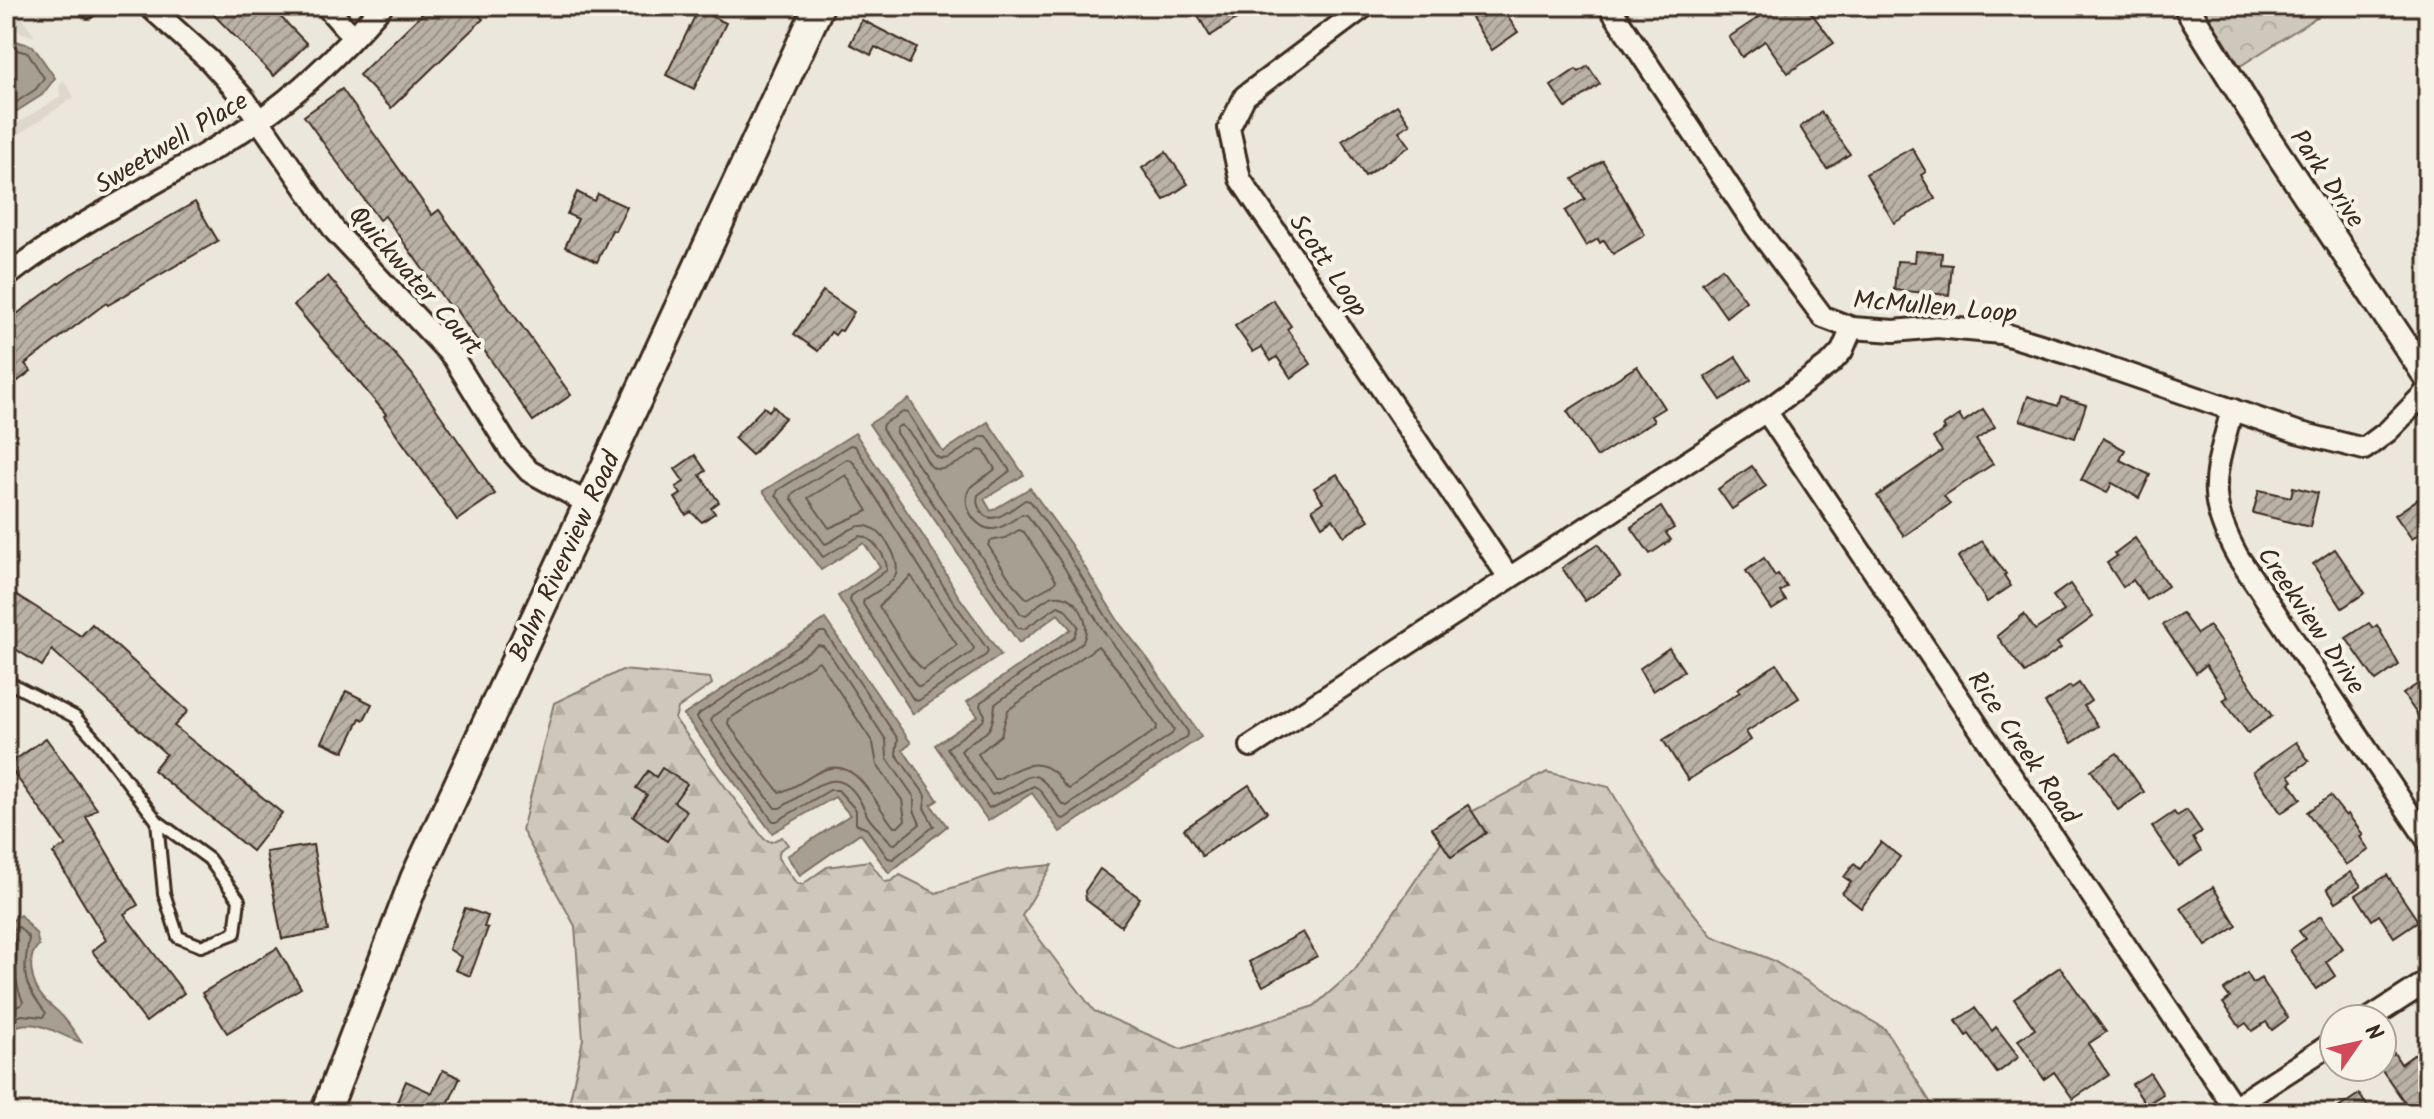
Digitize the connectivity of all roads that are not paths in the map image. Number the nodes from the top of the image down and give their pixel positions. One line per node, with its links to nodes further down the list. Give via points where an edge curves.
1 (149, 6): 9 (street, Quickwater Court, via 209,60)
2 (326, 6): 8 (street)
3 (382, 6): 8 (street, Sweetwell Place)
4 (819, 6): 16 (main road, Balm Riverview Road)
5 (1365, 6): 17 (street, Scott Loop, via 1245,96 1229,128 1240,179)
6 (1609, 6): 11 (street, McMullen Loop, via 1756,227 1823,317)
7 (2186, 6): 12 (street, Park Drive)
8 (353, 37): 9 (street, Sweetwell Place)
9 (259, 120): 10 (street, Sweetwell Place); 16 (street, Quickwater Court, via 335,231 453,357 511,451 529,471)
10 (6, 277)
11 (1852, 328): 14 (street, McMullen Loop, via 2001,333); 15 (street, via 1831,363)
12 (2428, 379)
13 (2428, 390): 14 (street, McMullen Loop, via 2364,449)
14 (2232, 409): 21 (street, Creekview Drive, via 2216,470 2214,499 2222,529)
15 (1766, 411): 17 (street); 25 (street, Rice Creek Road)
16 (589, 504): 26 (main road, Balm Riverview Road, via 415,879)
17 (1508, 576): 19 (street)
18 (6, 681): 20 (lane, via 75,717)
19 (1251, 746)
20 (157, 821): 20 (lane, via 209,859 239,900 235,933 201,946 178,937 164,893)
21 (2428, 841)
22 (2428, 981): 23 (street)
23 (2394, 1003)
24 (2318, 1053): 25 (street)
25 (2236, 1110)
26 (325, 1113)

